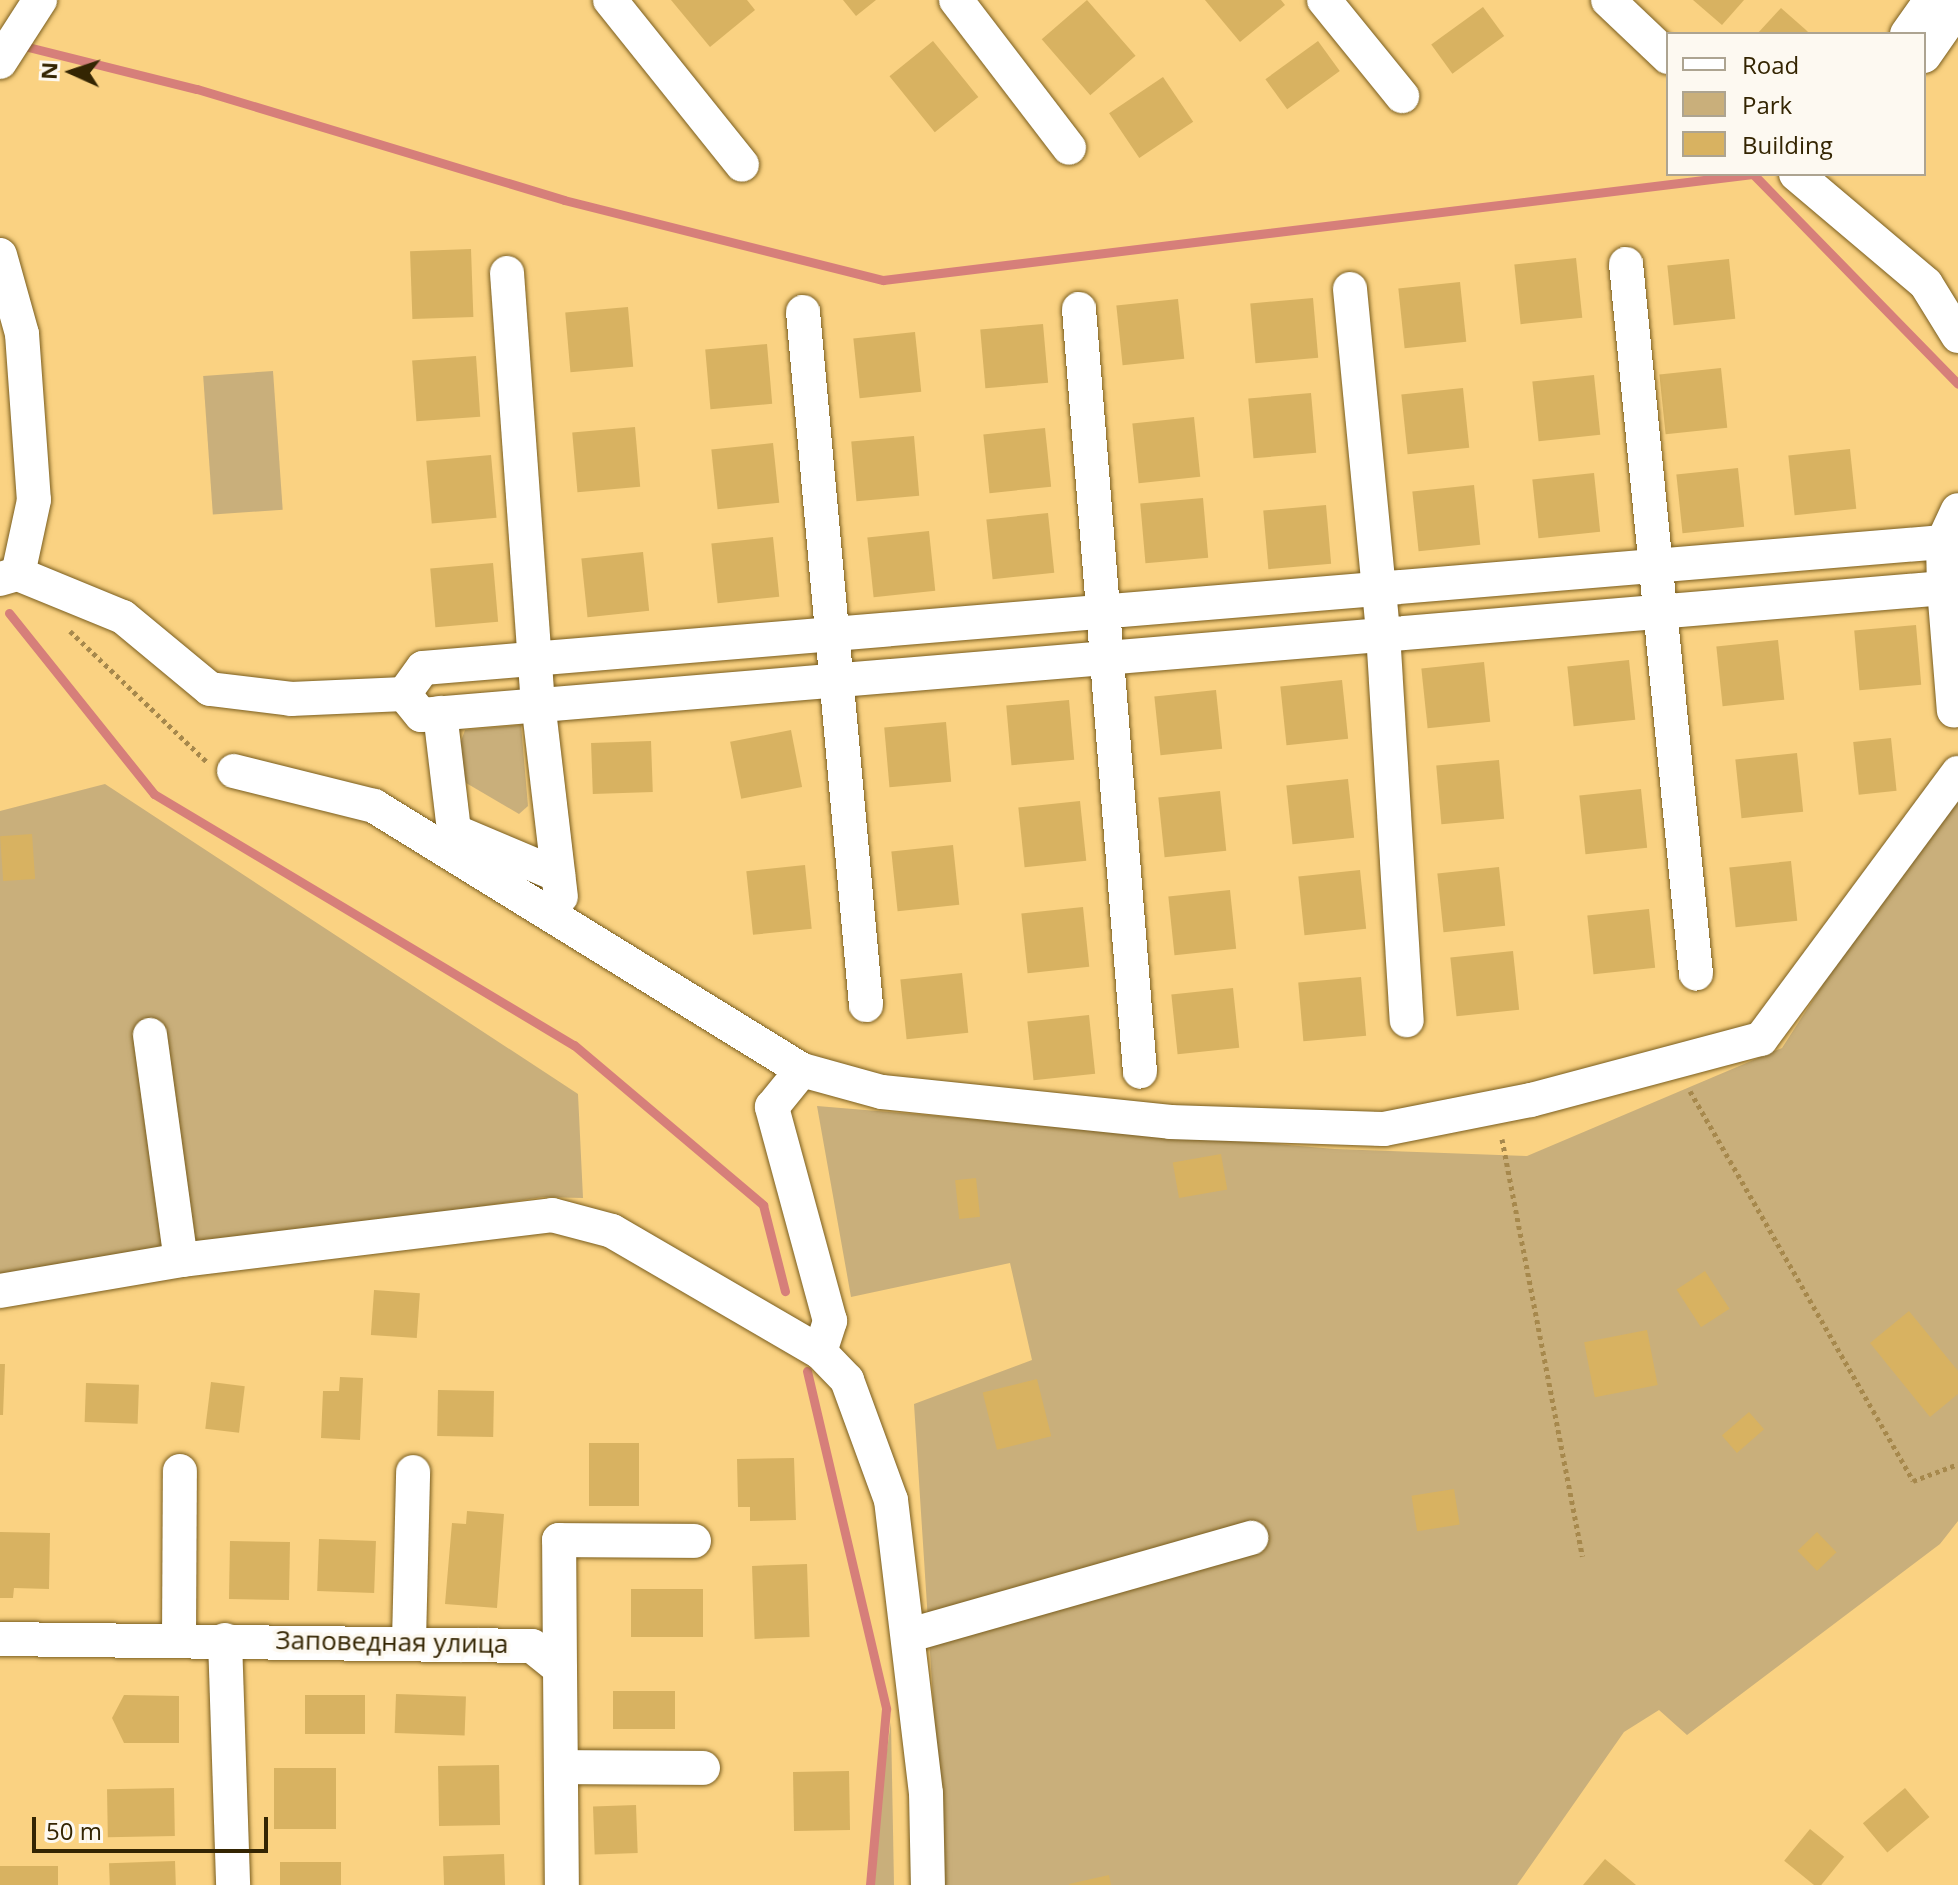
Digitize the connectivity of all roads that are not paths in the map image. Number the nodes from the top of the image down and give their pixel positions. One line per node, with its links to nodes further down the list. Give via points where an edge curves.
1 (610, 0): 14 (street)
2 (956, 0): 13 (street)
3 (1324, 0): 12 (street)
4 (1608, 0): 10 (street)
5 (1931, 0): 8 (street)
6 (1958, 7): 9 (street)
7 (33, 11): 11 (street)
8 (1908, 32)
9 (1926, 53)
10 (1666, 55)
11 (0, 62)
12 (1402, 96)
13 (1069, 148)
14 (742, 165)
15 (1811, 179): 22 (street, via 1926,284)
16 (0, 255): 26 (street, via 22,334 34,500)
17 (1626, 264): 25 (street)
18 (507, 273): 34 (street)
19 (1350, 289): 28 (street)
20 (1079, 309): 30 (street)
21 (803, 312): 32 (street)
22 (1958, 336)
23 (1958, 510): 24 (street)
24 (1943, 542): 25 (street); 27 (street)
25 (1656, 566): 28 (street); 29 (street)
26 (9, 576): 36 (street, via 123,617 210,689 291,699)
27 (1944, 588): 29 (street); 38 (street)
28 (1378, 589): 30 (street); 31 (street)
29 (1664, 610): 31 (street); 42 (street)
30 (1104, 611): 32 (street); 33 (street)
31 (1383, 633): 33 (street); 44 (street)
32 (828, 634): 34 (street); 35 (street)
33 (1110, 655): 35 (street); 47 (street)
34 (534, 659): 36 (street, via 423,668); 37 (street)
35 (834, 677): 37 (street); 43 (street)
36 (404, 694): 39 (street, via 421,715)
37 (538, 702): 39 (street); 39 (street, via 559,886 454,831)
38 (1954, 711)
39 (440, 713)
40 (234, 771): 46 (street, via 374,806)
41 (1958, 773): 46 (street, via 1761,1039 1674,1062 1384,1129 1170,1122 882,1092)
42 (1696, 974)
43 (866, 1005)
44 (1407, 1020)
45 (150, 1035): 48 (street)
46 (802, 1070): 50 (street, via 772,1107 830,1321)
47 (1140, 1072)
48 (181, 1260): 49 (street); 50 (street, via 552,1215 612,1231)
49 (0, 1291)
50 (820, 1352): 55 (street, via 847,1380 891,1500)
51 (180, 1471): 57 (street)
52 (413, 1472): 59 (street)
53 (1251, 1538): 55 (street)
54 (694, 1541): 60 (street, via 559,1540)
55 (910, 1635): 65 (street)
56 (0, 1639): 57 (street, Заповедная улица)
57 (179, 1640): 58 (street, Заповедная улица)
58 (225, 1640): 59 (street, Заповедная улица); 63 (street)
59 (409, 1641): 60 (street, Заповедная улица, via 513,1641)
60 (560, 1669): 61 (street)
61 (561, 1767): 62 (street); 64 (street)
62 (703, 1768)
63 (233, 1885)
64 (562, 1885)
65 (928, 1885)

